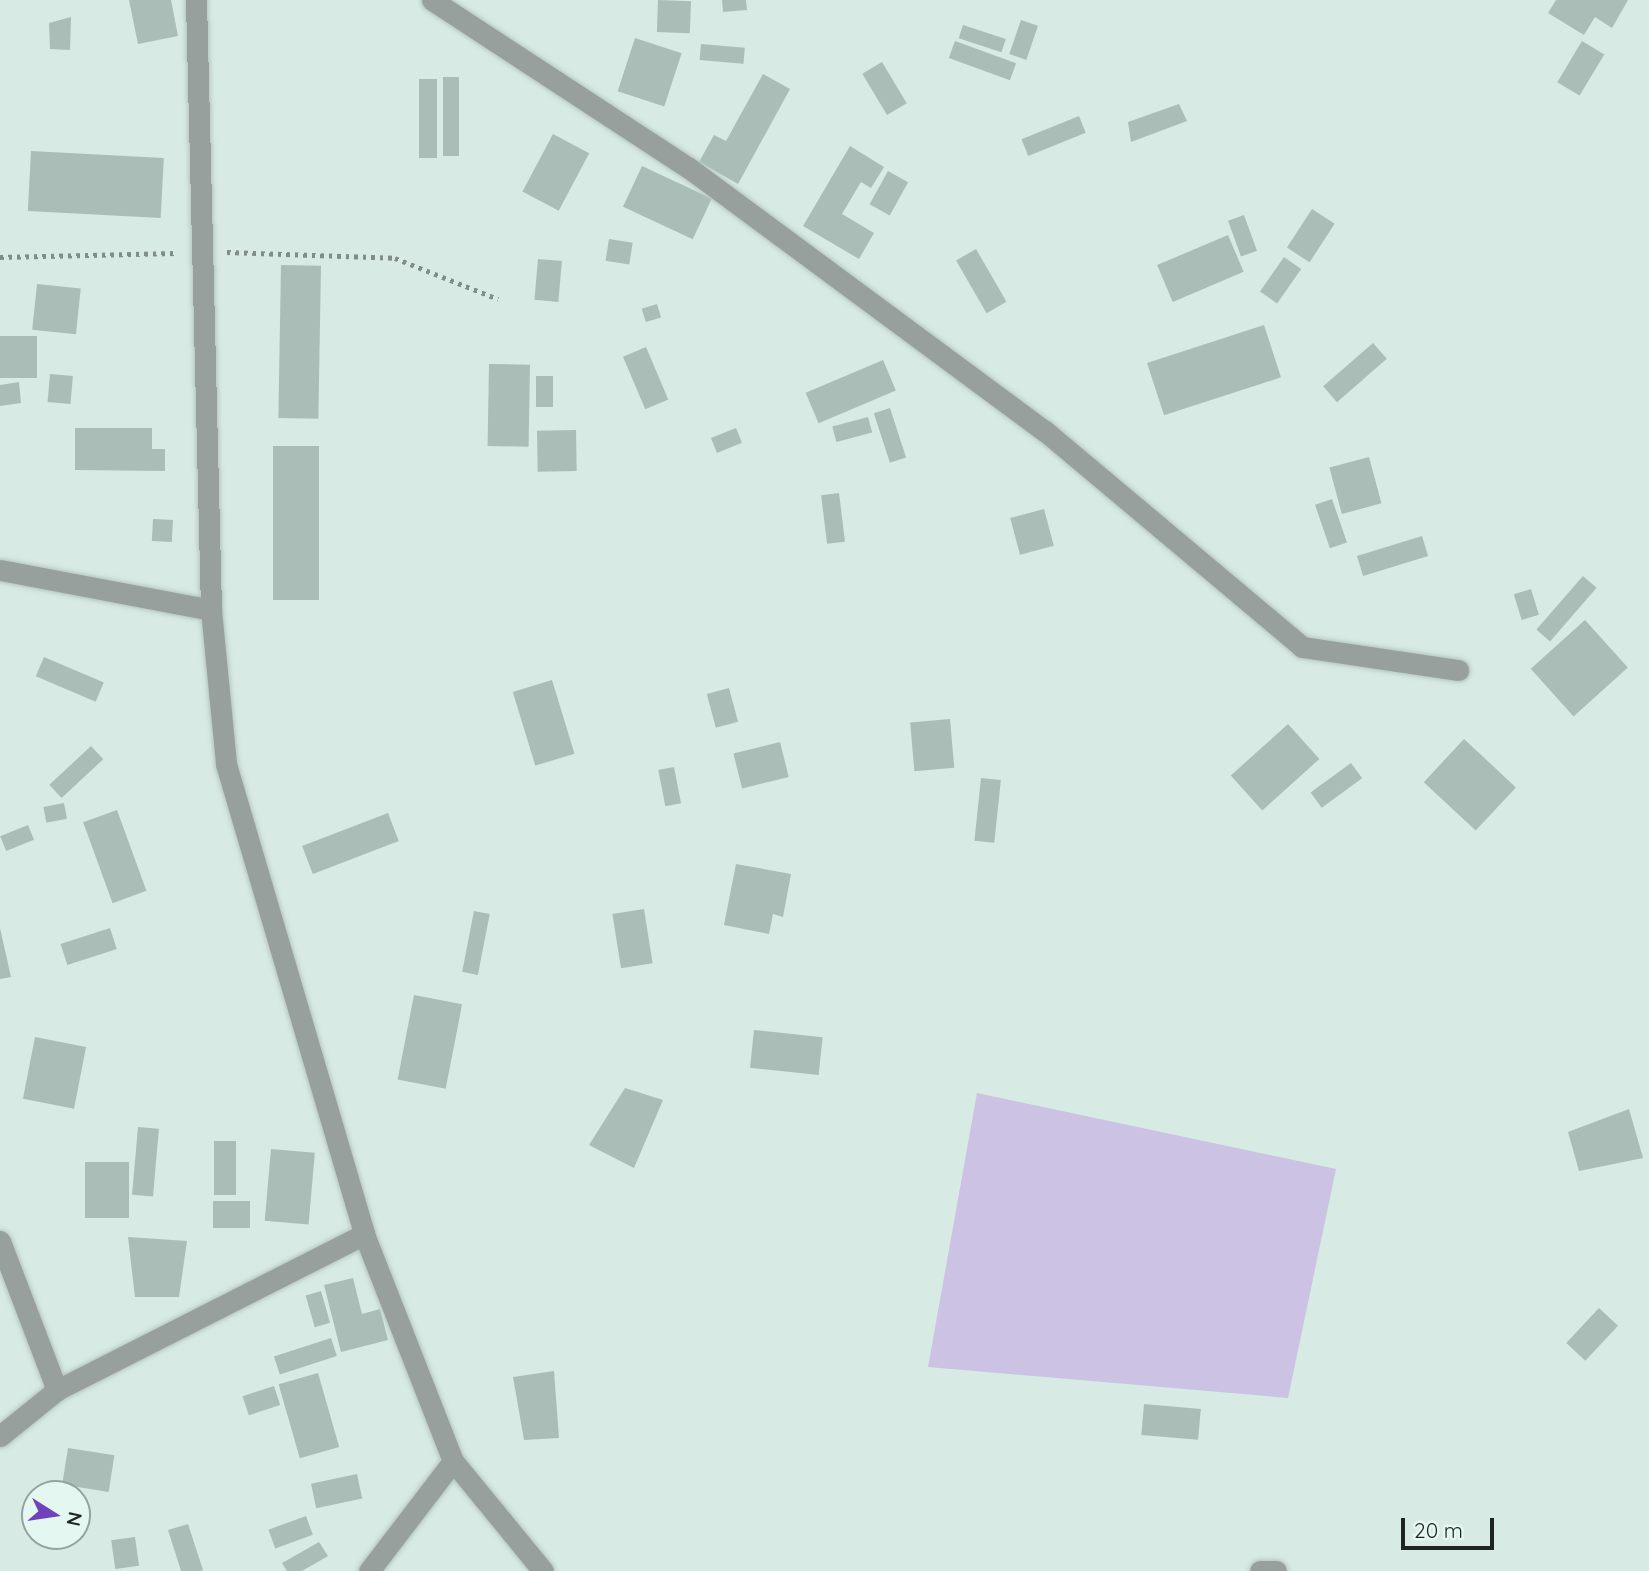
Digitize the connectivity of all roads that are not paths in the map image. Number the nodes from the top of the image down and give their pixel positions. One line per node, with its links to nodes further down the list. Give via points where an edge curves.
1 (196, 0): 4 (street)
2 (432, 0): 5 (street, via 690,168 841,286 1045,431 1302,647)
3 (0, 570): 4 (street)
4 (211, 610): 6 (street, via 226,764)
5 (1458, 670)
6 (364, 1234): 8 (street); 10 (street)
7 (0, 1241): 8 (street)
8 (57, 1390): 9 (street)
9 (0, 1436)
10 (453, 1461): 11 (street); 12 (street)
11 (369, 1571)
12 (543, 1571)
13 (1260, 1571): 14 (street)
14 (1276, 1571)

